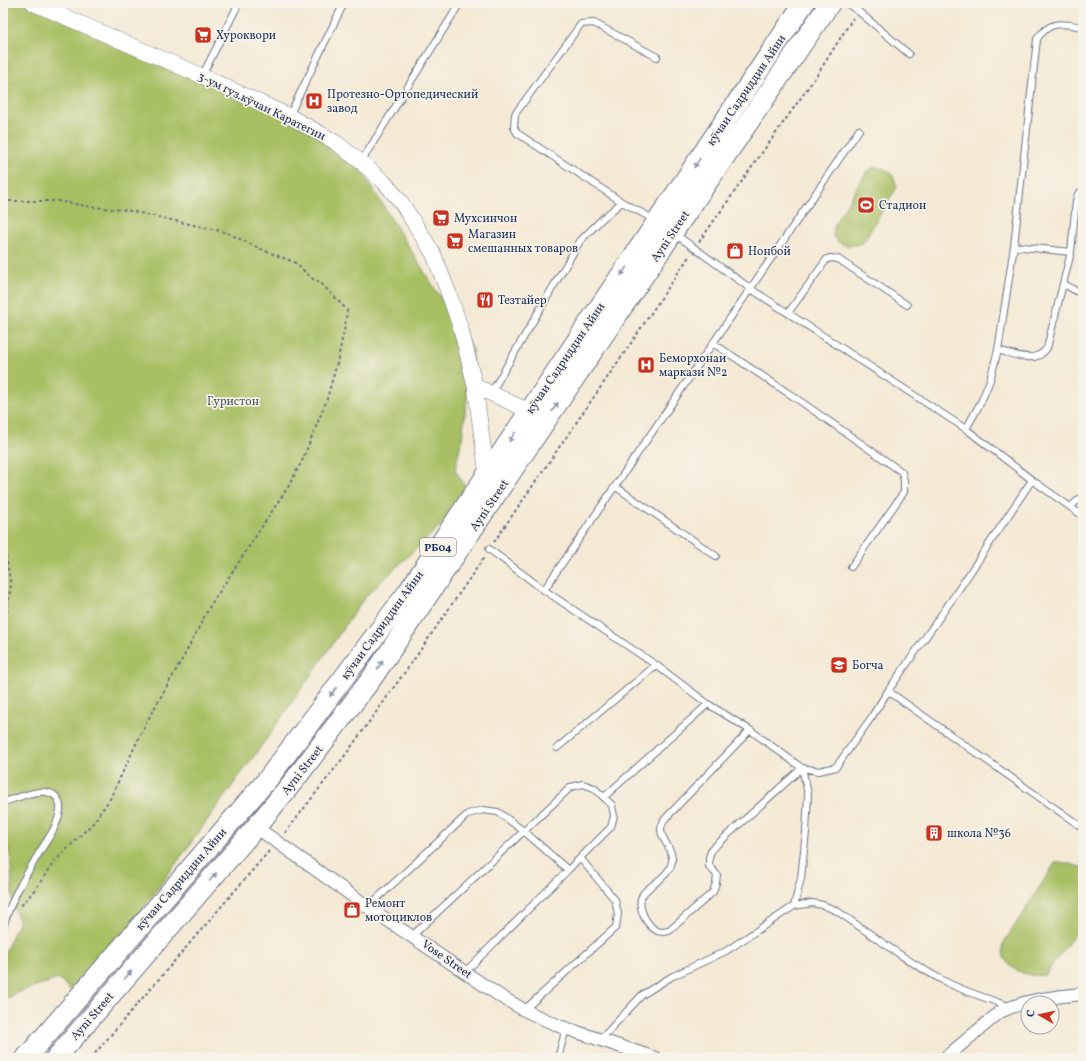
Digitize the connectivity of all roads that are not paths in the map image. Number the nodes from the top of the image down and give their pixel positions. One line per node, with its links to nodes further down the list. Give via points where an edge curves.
1 (33, 3): 11 (street, 3-ум гуз.кӯчаи Каратегин)
2 (239, 3): 11 (lane)
3 (344, 3): 12 (lane)
4 (460, 3): 14 (lane)
5 (804, 3): 17 (highway, кӯчаи Садриддин Айни / РБ04, one-way to 17)
6 (830, 3): 17 (highway, Ayni Street / РБ04)
7 (846, 3): 9 (lane)
8 (1083, 28): 18 (lane, via 1061,24 1051,26 1043,30 1037,39)
9 (909, 54)
10 (657, 57): 16 (lane, via 594,23 581,24 515,114 514,127 517,133)
11 (202, 76): 12 (street, 3-ум гуз.кӯчаи Каратегин)
12 (289, 116): 14 (street, 3-ум гуз.кӯчаи Каратегин, via 335,142)
13 (859, 130): 21 (lane)
14 (361, 162): 27 (street, 3-ум гуз.кӯчаи Каратегин, via 384,182 401,202 433,252 458,322)
15 (1083, 190): 19 (lane, via 1078,194 1076,201)
16 (622, 202): 17 (lane); 28 (lane, via 580,241)
17 (665, 227): 21 (lane); 29 (highway, кӯчаи Садриддин Айни / РБ04, one-way to 29); 49 (highway, Ayni Street / РБ04, one-way to 17, via 372,678)
18 (1014, 246): 19 (lane); 26 (lane)
19 (1071, 252): 20 (lane)
20 (1064, 284): 22 (lane); 26 (lane, via 1044,353 1032,358)
21 (751, 289): 24 (lane); 25 (lane)
22 (1083, 294)
23 (907, 306): 24 (lane, via 838,259 831,258 827,259)
24 (788, 313): 30 (lane)
25 (713, 343): 33 (lane); 39 (lane, via 902,472 904,492)
26 (998, 350): 30 (lane, via 990,380)
27 (475, 386): 28 (street); 31 (street, 3-ум гуз.кӯчаи Каратегин)
28 (491, 394): 29 (street)
29 (529, 411): 31 (highway, кӯчаи Садриддин Айни / РБ04, one-way to 31)
30 (966, 429): 32 (lane)
31 (486, 475): 67 (highway, кӯчаи Садриддин Айни / РБ04, one-way to 67, via 408,592 267,780)
32 (1032, 480): 35 (lane); 42 (lane)
33 (616, 487): 38 (lane); 40 (lane)
34 (1083, 496): 35 (lane)
35 (1070, 507): 36 (lane)
36 (1083, 516)
37 (489, 549): 40 (lane)
38 (716, 556)
39 (851, 566)
40 (544, 590): 41 (lane)
41 (656, 665): 43 (lane); 45 (lane)
42 (888, 691): 46 (lane, via 836,767 819,771); 50 (lane)
43 (708, 704): 44 (lane); 47 (lane)
44 (750, 730): 46 (lane); 46 (lane, via 664,820 661,829 673,861 669,871 643,895 640,904 641,913 655,930 669,931 713,892 717,875 709,866 712,849)
45 (557, 748)
46 (802, 768): 54 (lane, via 808,794 806,832 801,878)
47 (604, 797): 51 (lane, via 594,788 582,784 571,787); 52 (lane, via 612,805 614,816 611,828)
48 (3, 802): 56 (lane, via 46,792 59,799 61,808 57,823 16,891)
49 (256, 827): 55 (street, Vose Street); 68 (highway, Ayni Street / РБ04, one-way to 49)
50 (1083, 828)
51 (524, 832): 53 (lane); 55 (lane, via 498,812 483,810 468,814); 57 (lane)
52 (581, 859): 53 (lane); 61 (lane, via 615,900 618,914 616,928)
53 (568, 870): 58 (lane)
54 (794, 906): 60 (lane, via 823,905 837,911 922,968 968,991); 63 (lane, via 726,950 671,977 642,995)
55 (368, 907): 57 (street, Vose Street)
56 (3, 927)
57 (412, 936): 58 (street, Vose Street)
58 (464, 972): 61 (street, Vose Street)
59 (1082, 994): 60 (street, via 1046,998)
60 (1011, 1007): 70 (street, via 1000,1012)
61 (524, 1010): 62 (street, Vose Street)
62 (566, 1028): 63 (street, Vose Street); 69 (lane)
63 (601, 1039): 65 (street, Vose Street)
64 (3, 1056): 66 (lane)
65 (651, 1057)
66 (6, 1058)
67 (26, 1058)
68 (56, 1058)
69 (558, 1058)
70 (945, 1058)

